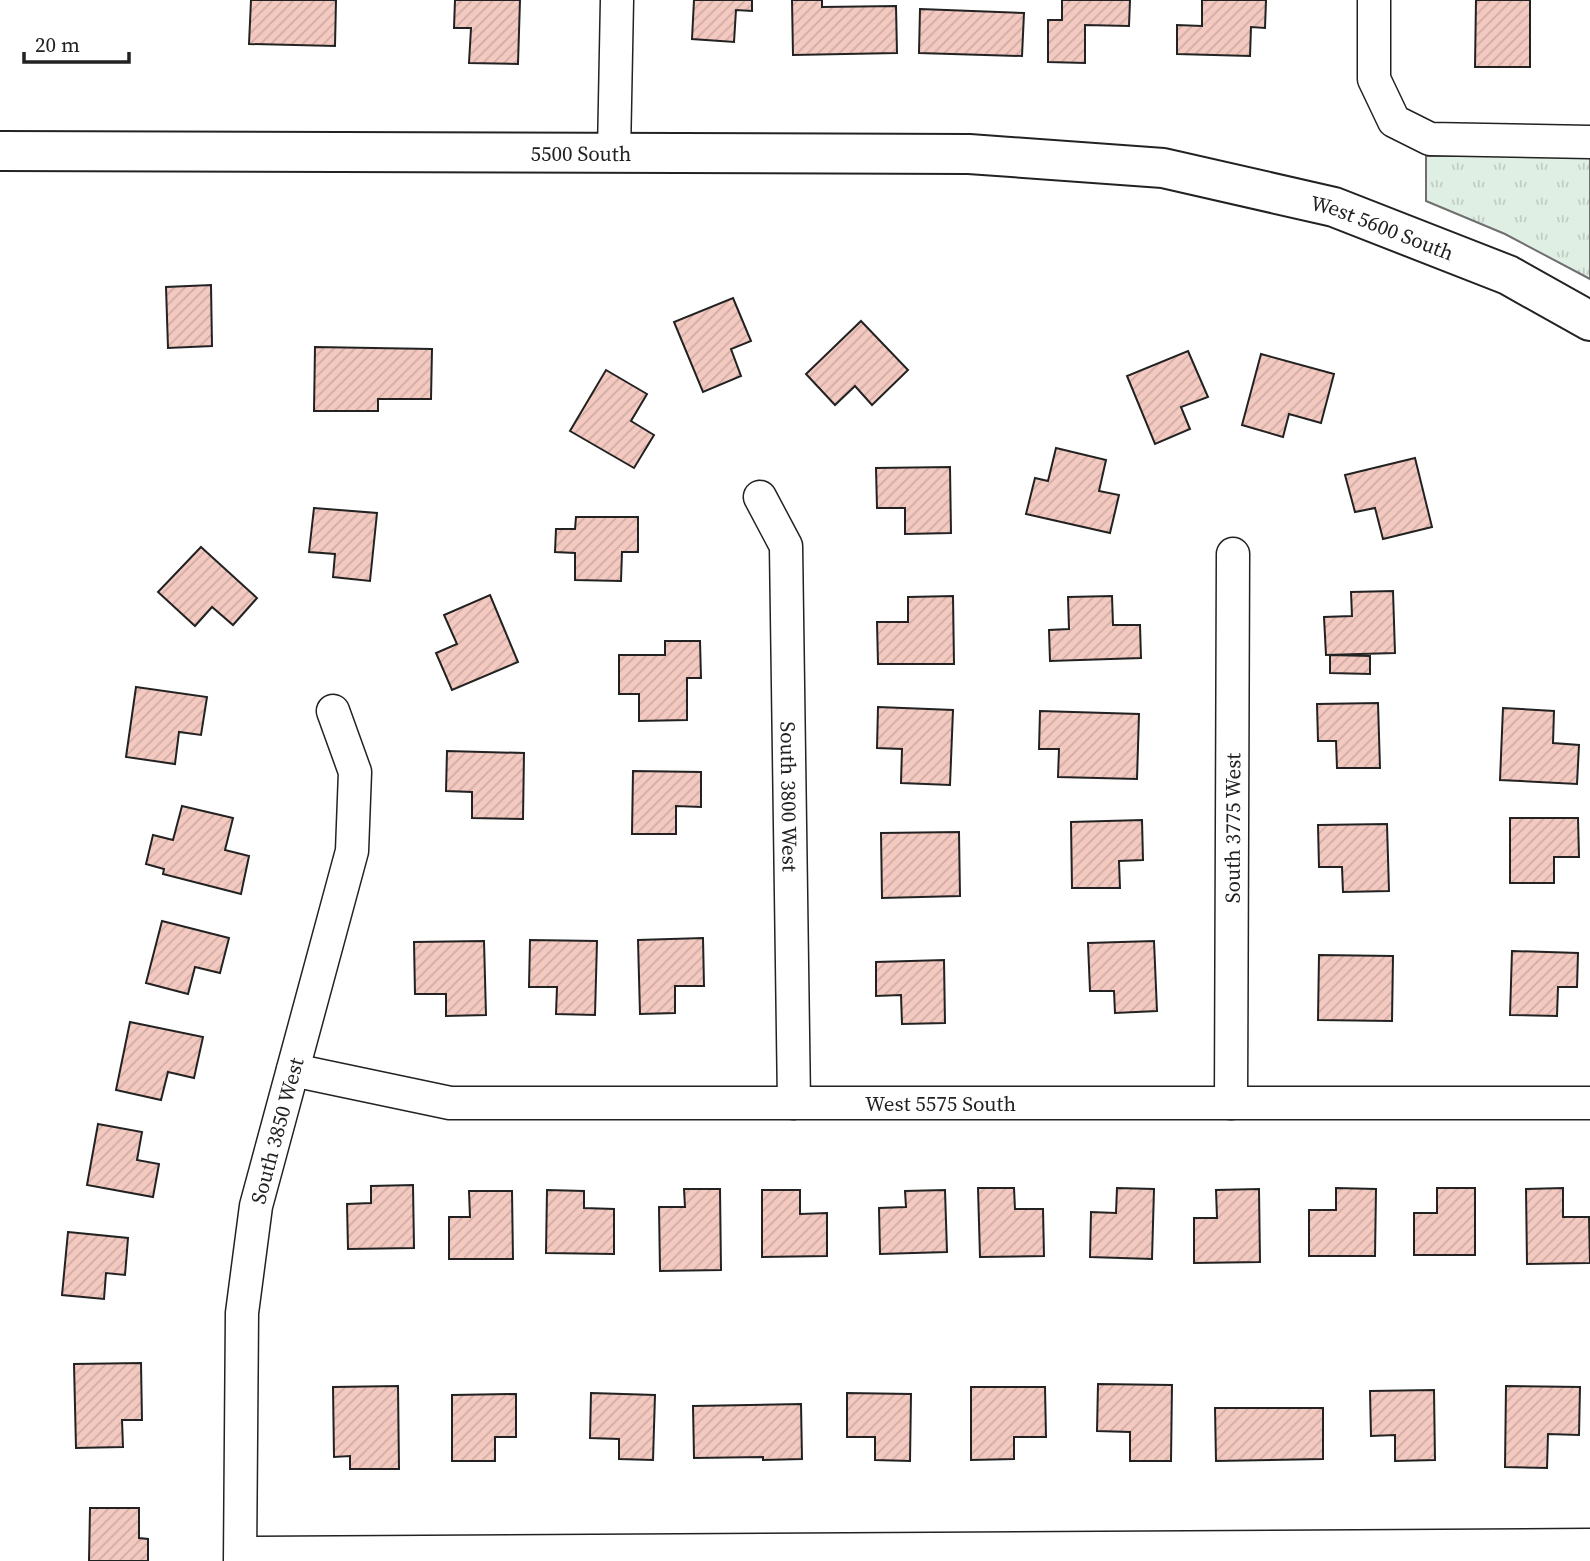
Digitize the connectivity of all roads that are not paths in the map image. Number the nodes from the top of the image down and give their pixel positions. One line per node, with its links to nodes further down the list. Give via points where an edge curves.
1 (617, 0): 5 (street)
2 (1374, 0): 3 (street, via 1374,79 1394,121 1430,139)
3 (1590, 142)
4 (0, 151): 5 (main road, 5500 South)
5 (614, 153): 6 (main road, 5500 South, via 969,154)
6 (1163, 168): 7 (main road, West 5600 South, via 1334,207 1508,275)
7 (1590, 321)
8 (760, 497): 12 (street, South 3800 West, via 786,546)
9 (1233, 554): 13 (street, South 3775 West)
10 (333, 711): 11 (street, South 3850 West, via 355,772 352,851)
11 (293, 1070): 12 (street, West 5575 South, via 450,1103); 16 (street, South 3850 West, via 256,1206 242,1313)
12 (794, 1103): 13 (street, West 5575 South)
13 (1231, 1103): 14 (street, West 5575 South)
14 (1590, 1103)
15 (1590, 1545): 16 (street)
16 (241, 1557)

